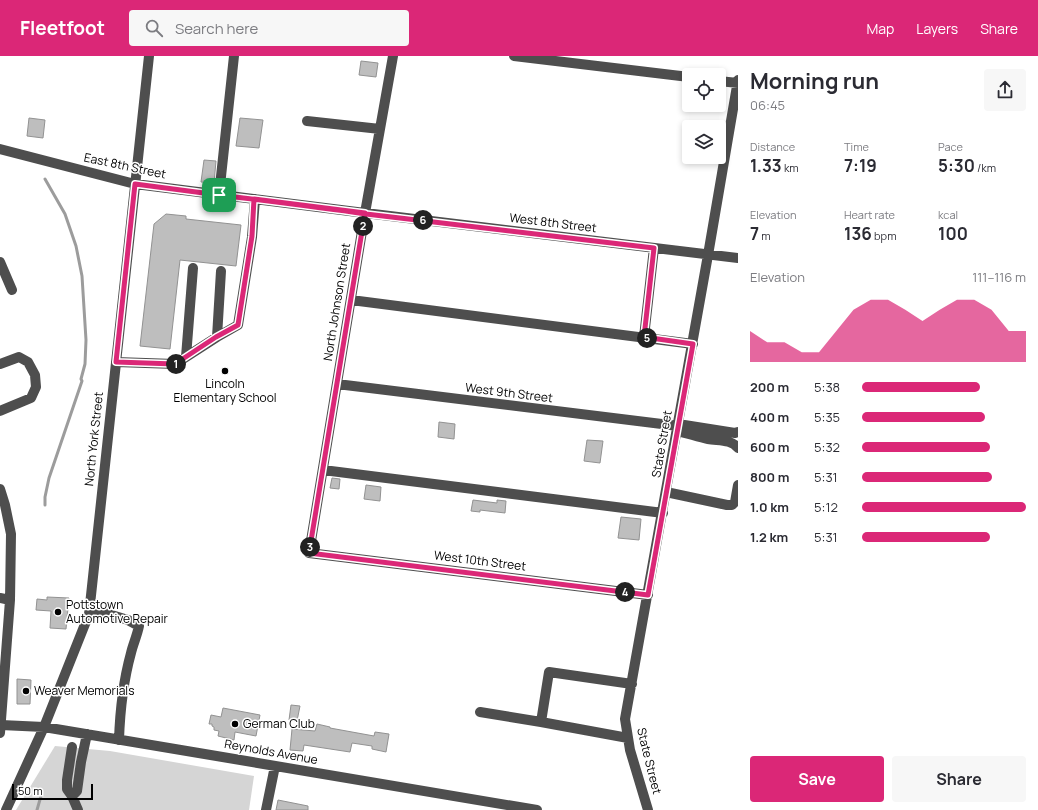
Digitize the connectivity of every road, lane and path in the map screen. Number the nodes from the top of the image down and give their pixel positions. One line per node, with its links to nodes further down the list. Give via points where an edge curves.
1 (149, 56): 11 (street, North York Street)
2 (234, 56): 12 (street)
3 (393, 56): 9 (street, North Johnson Street)
4 (514, 56): 5 (street)
5 (682, 76)
6 (726, 81): 7 (street)
7 (738, 82): 16 (street, State Street)
8 (306, 121): 9 (street)
9 (380, 129): 14 (street, North Johnson Street)
10 (0, 149): 11 (street, East 8th Street)
11 (135, 184): 12 (street, East 8th Street); 27 (street, North York Street)
12 (219, 195): 13 (street, East 8th Street)
13 (254, 199): 14 (street, East 8th Street); 23 (street, via 252,236 238,325)
14 (365, 213): 15 (street, West 8th Street); 22 (street, North Johnson Street)
15 (654, 248): 16 (street, West 8th Street); 24 (street)
16 (708, 255): 17 (street, West 8th Street); 25 (street, State Street)
17 (738, 258)
18 (0, 262): 21 (street)
19 (193, 268): 26 (street)
20 (221, 271): 23 (street)
21 (12, 290)
22 (351, 300): 24 (street); 29 (street, North Johnson Street)
23 (216, 337): 26 (street)
24 (644, 337): 25 (street)
25 (693, 344): 31 (street, State Street)
26 (186, 357): 27 (street, via 175,364)
27 (116, 362): 42 (street, North York Street)
28 (0, 364): 30 (street, via 20,356 28,362 35,375 36,388 31,398)
29 (337, 384): 31 (street, West 9th Street); 34 (street, North Johnson Street)
30 (0, 411)
31 (678, 427): 32 (street); 33 (street, via 708,439 728,442); 37 (street, State Street)
32 (738, 432)
33 (738, 448)
34 (323, 470): 38 (street); 39 (street, North Johnson Street)
35 (738, 485): 37 (street, via 735,502 732,505)
36 (0, 488): 41 (street, via 11,534)
37 (666, 492): 38 (street, State Street)
38 (662, 512): 40 (street, State Street)
39 (309, 553): 40 (street, West 10th Street)
40 (648, 595): 43 (street, State Street)
41 (5, 599): 47 (street)
42 (89, 610): 46 (street, North York Street); 50 (street, via 128,620 139,626 124,686)
43 (632, 684): 45 (street, via 549,672); 49 (street, State Street, via 625,718)
44 (480, 712): 45 (street)
45 (541, 722): 49 (street)
46 (40, 727): 47 (street, Reynolds Avenue); 48 (street, Reynolds Avenue); 54 (street, North York Street)
47 (0, 729)
48 (87, 734): 50 (street, Reynolds Avenue); 53 (street, via 77,791)
49 (628, 738): 58 (street, State Street)
50 (119, 740): 52 (street, Reynolds Avenue)
51 (72, 747): 53 (street, via 67,780 67,789)
52 (275, 766): 56 (street); 57 (street, Reynolds Avenue)
53 (72, 796): 55 (street)
54 (6, 810)
55 (78, 810)
56 (266, 810)
57 (536, 810)
58 (648, 810)

